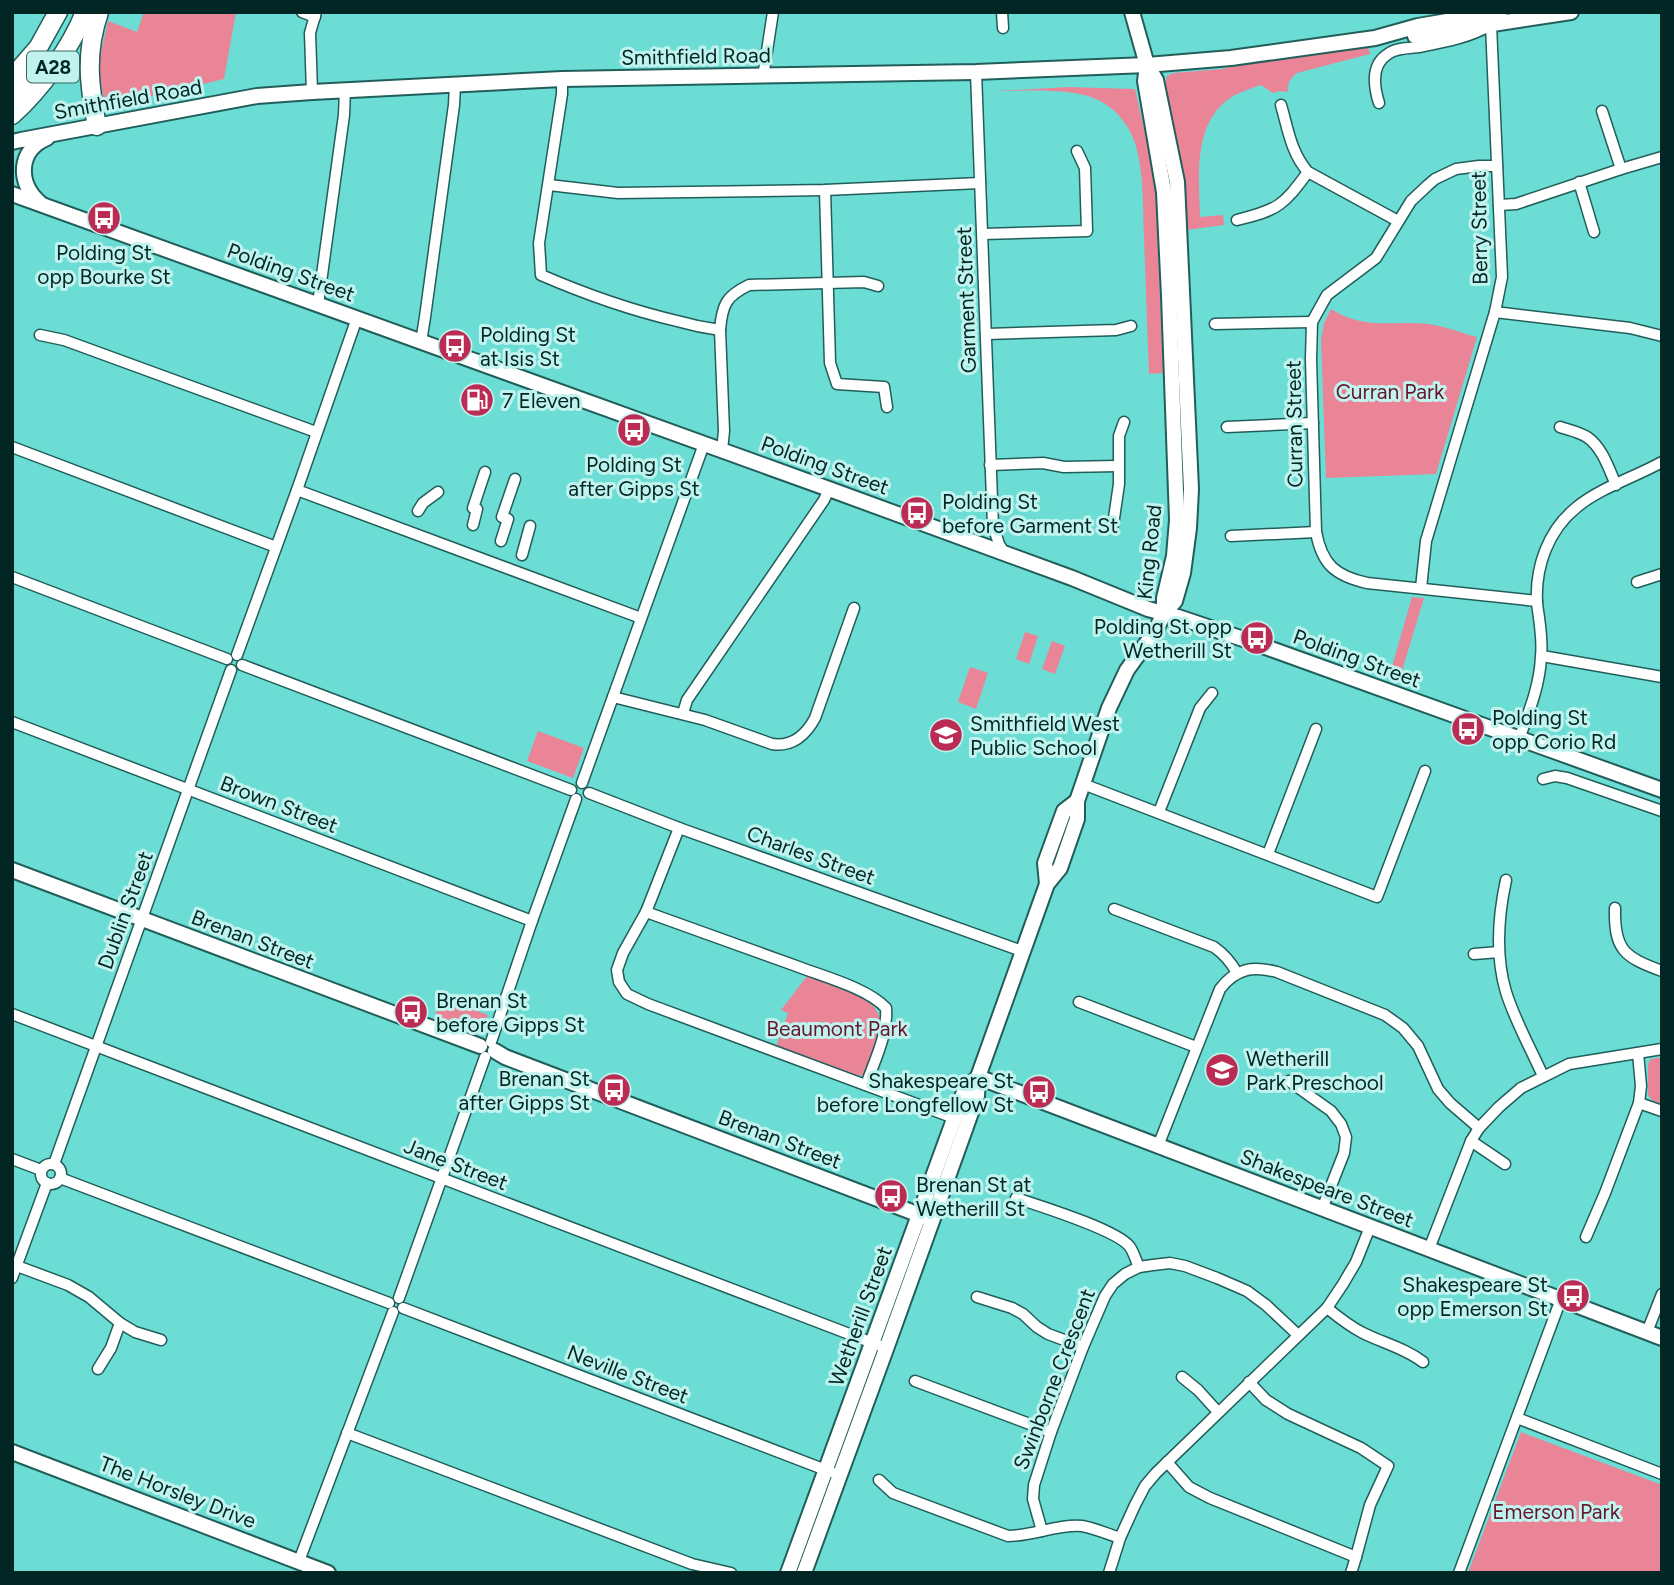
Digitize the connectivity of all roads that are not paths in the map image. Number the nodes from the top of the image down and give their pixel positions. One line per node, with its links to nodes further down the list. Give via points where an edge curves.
1 (58, 12): 20 (highway, via 38,48)
2 (73, 12): 25 (highway, A28, via 57,44)
3 (85, 12): 29 (highway, A28, via 64,54)
4 (99, 12): 30 (highway, via 88,70)
5 (302, 12): 12 (street)
6 (773, 12): 19 (street)
7 (1002, 12): 14 (street)
8 (1132, 12): 17 (main road, King Road)
9 (1500, 12): 15 (main road, Smithfield Road)
10 (1531, 12): 13 (main road)
11 (1571, 12): 13 (main road, Smithfield Road)
12 (316, 15): 24 (street, via 310,33)
13 (1491, 25): 15 (main road, via 1483,21); 16 (main road, Smithfield Road); 35 (street, Berry Street)
14 (1003, 28)
15 (1411, 28): 16 (main road, Smithfield Road)
16 (1386, 43): 17 (main road, Smithfield Road); 26 (street, via 1386,55 1376,70)
17 (1147, 65): 18 (main road, Smithfield Road); 98 (main road, King Road, via 1156,80 1177,182 1190,475 1183,573 1175,601)
18 (976, 72): 19 (main road, Smithfield Road); 39 (street, Garment Street)
19 (763, 77): 21 (main road, Smithfield Road)
20 (12, 78)
21 (562, 79): 22 (main road, Smithfield Road); 40 (street)
22 (454, 85): 23 (main road, Smithfield Road); 61 (street)
23 (345, 90): 24 (main road, Smithfield Road); 51 (street)
24 (312, 92): 30 (main road, Smithfield Road, via 257,96)
25 (12, 97)
26 (1380, 103)
27 (1281, 106): 37 (street, via 1292,146)
28 (1602, 111): 36 (street)
29 (12, 115)
30 (97, 126): 31 (main road, Smithfield Road)
31 (58, 133): 32 (main road, Smithfield Road); 44 (main road, via 34,145 25,162 27,188)
32 (15, 140)
33 (1077, 151): 48 (street, via 1085,168 1087,231)
34 (1662, 157): 36 (street)
35 (1497, 166): 43 (street, Berry Street); 46 (street, via 1456,169 1435,179)
36 (1620, 169): 38 (street)
37 (1308, 172): 45 (street, via 1281,204); 46 (street)
38 (1579, 182): 43 (street, via 1516,204); 47 (street)
39 (980, 183): 41 (street); 48 (street, Garment Street)
40 (549, 185): 41 (street, via 618,193); 57 (street, via 540,243 541,275 643,313)
41 (825, 190): 49 (street)
42 (12, 194): 44 (main road, Polding Street)
43 (1499, 205): 52 (street, Berry Street, via 1502,277)
44 (44, 206): 51 (main road, Polding Street)
45 (1237, 220)
46 (1398, 221): 54 (street, via 1376,258 1327,295)
47 (1594, 232)
48 (983, 234): 58 (street, Garment Street)
49 (828, 282): 50 (street); 57 (street, via 749,285 725,304); 62 (street, via 830,363 837,384 884,387)
50 (878, 286)
51 (318, 304): 53 (main road, Polding Street)
52 (1495, 312): 60 (street); 95 (street, Berry Street, via 1426,541)
53 (357, 318): 61 (main road, Polding Street); 67 (street, Dublin Street)
54 (1312, 322): 55 (street); 64 (street, Curran Street)
55 (1215, 324)
56 (1131, 326): 58 (street)
57 (720, 330): 70 (street)
58 (987, 334): 72 (street, Garment Street)
59 (40, 335): 67 (street)
60 (1662, 336)
61 (421, 342): 68 (main road, Polding Street)
62 (887, 407)
63 (1124, 422): 73 (street)
64 (1312, 423): 65 (street); 85 (street, Curran Street)
65 (1227, 427)
66 (1560, 427): 76 (street, via 1590,439)
67 (316, 432): 78 (street, Dublin Street)
68 (704, 444): 70 (main road, Polding Street); 99 (street)
69 (12, 447): 89 (street)
70 (722, 450): 77 (main road, Polding Street)
71 (1662, 462): 76 (street)
72 (990, 465): 73 (street); 84 (street, Garment Street)
73 (1118, 466): 81 (street)
74 (485, 472): 82 (street)
75 (515, 479): 87 (street)
76 (1616, 485): 96 (street, via 1580,505 1554,532 1542,559)
77 (829, 489): 88 (main road, Polding Street); 105 (street, via 687,700)
78 (297, 490): 89 (street, Dublin Street); 99 (street)
79 (439, 492): 80 (street)
80 (418, 511)
81 (1113, 525)
82 (474, 526)
83 (530, 526): 91 (street)
84 (993, 526): 88 (street, via 985,538); 90 (street, Garment Street)
85 (1316, 533): 86 (street); 95 (street, Curran Street, via 1324,557 1348,579)
86 (1231, 536)
87 (501, 541)
88 (974, 542): 90 (main road, Polding Street)
89 (276, 547): 101 (street, Dublin Street)
90 (1005, 554): 98 (main road, Polding Street)
91 (522, 555)
92 (1662, 575): 94 (street)
93 (12, 577): 101 (street)
94 (1637, 582)
95 (1421, 588): 96 (street, Curran Street)
96 (1537, 601): 100 (street)
97 (854, 608): 105 (street, via 814,718 799,738 772,744)
98 (1164, 613): 108 (main road, Polding Street); 112 (main road, Wetherill Street, via 1117,690)
99 (641, 618): 104 (street)
100 (1542, 656): 102 (street); 108 (street)
101 (234, 662): 113 (street, Dublin Street); 116 (street)
102 (1662, 677)
103 (1212, 692): 118 (street, via 1200,708)
104 (612, 697): 105 (street); 111 (street)
105 (683, 713)
106 (12, 722): 113 (street, Brown Street)
107 (1316, 729): 120 (street)
108 (1519, 739): 114 (main road, Polding Street)
109 (1424, 771): 120 (street, via 1377,897)
110 (1544, 779): 117 (street, via 1567,778)
111 (582, 783): 115 (street); 116 (street, via 576,783)
112 (1083, 784): 118 (street); 128 (main road, Wetherill Street, via 1077,801 1065,811 1045,863 1047,884)
113 (189, 790): 126 (street, Dublin Street); 127 (street, Brown Street)
114 (1662, 790)
115 (589, 793): 116 (street, via 584,799); 119 (street, Charles Street)
116 (574, 794): 127 (street)
117 (1662, 811)
118 (1159, 812): 120 (street)
119 (679, 828): 125 (street); 128 (street, Charles Street)
120 (1268, 854)
121 (12, 870): 126 (main road, Brenan Street)
122 (1506, 880): 129 (street)
123 (1615, 908): 131 (street, via 1614,930 1625,952)
124 (1114, 909): 132 (street, via 1214,947)
125 (646, 912): 143 (street, via 879,1000 886,1008 887,1022); 143 (street, via 619,961 618,976 626,994)
126 (142, 919): 135 (street, Dublin Street); 137 (main road, Brenan Street)
127 (532, 921): 137 (street)
128 (1022, 951): 141 (main road, Wetherill Street)
129 (1499, 952): 130 (street); 140 (street, via 1507,994)
130 (1474, 954)
131 (1662, 971)
132 (1237, 973): 136 (street, via 1220,989); 147 (street, via 1248,969 1277,972 1385,1015 1418,1046 1438,1089)
133 (1079, 1002): 136 (street)
134 (12, 1014): 135 (street, Jane Street)
135 (97, 1047): 151 (street, Dublin Street); 155 (street, Jane Street)
136 (1196, 1047): 149 (street)
137 (488, 1049): 155 (street); 159 (main road, Brenan Street)
138 (1662, 1049): 139 (street)
139 (1638, 1053): 140 (street, via 1569,1064); 144 (street)
140 (1543, 1076): 147 (street, via 1521,1088)
141 (978, 1077): 146 (main road, Wetherill Street, via 964,1092); 149 (main road, Shakespeare Street); 159 (main road, Wetherill Street, via 977,1096)
142 (1289, 1081): 158 (street, via 1331,1111 1346,1137)
143 (866, 1084): 146 (street)
144 (1639, 1103): 145 (street); 161 (street)
145 (1662, 1111)
146 (954, 1118): 159 (main road, Wetherill Street)
147 (1479, 1128): 148 (street)
148 (1471, 1141): 152 (street); 162 (street)
149 (1158, 1146): 158 (main road, Shakespeare Street)
150 (12, 1158): 153 (street)
151 (54, 1164): 153 (street); 154 (street)
152 (1505, 1164)
153 (41, 1170): 156 (street)
154 (60, 1178): 156 (street); 169 (street, Neville Street)
155 (441, 1179): 169 (street); 176 (street, Jane Street)
156 (47, 1184): 163 (street)
157 (1016, 1198): 164 (street, via 1120,1237)
158 (1322, 1209): 160 (main road, Shakespeare Street)
159 (926, 1218): 176 (main road, Wetherill Street)
160 (1370, 1227): 162 (main road, Shakespeare Street); 170 (street, via 1356,1262)
161 (1586, 1237)
162 (1429, 1249): 168 (main road, Shakespeare Street)
163 (17, 1266): 165 (street); 171 (street, via 68,1285)
164 (1139, 1268): 173 (street, Swinborne Crescent, via 1170,1264 1217,1278 1247,1291); 177 (street, Swinborne Crescent, via 1125,1274 1105,1296)
165 (12, 1278)
166 (1662, 1294): 172 (street)
167 (978, 1297): 177 (street, via 1012,1308 1048,1334)
168 (1561, 1299): 172 (main road, Shakespeare Street); 184 (street)
169 (396, 1306): 186 (street); 189 (street, Neville Street)
170 (1326, 1308): 173 (street); 178 (street, via 1364,1334)
171 (121, 1323): 175 (street); 179 (street)
172 (1647, 1332): 174 (main road, Shakespeare Street)
173 (1298, 1335): 182 (street)
174 (1662, 1338)
175 (161, 1340)
176 (880, 1346): 189 (main road, Wetherill Street)
177 (1083, 1347): 185 (street, Swinborne Crescent)
178 (1423, 1362)
179 (98, 1369)
180 (1182, 1377): 183 (street)
181 (915, 1381): 185 (street)
182 (1249, 1382): 183 (street); 194 (street, via 1287,1414 1361,1448 1388,1466 1370,1504)
183 (1218, 1412): 188 (street)
184 (1517, 1418): 190 (street); 203 (street)
185 (1051, 1432): 192 (street, Swinborne Crescent, via 1034,1485)
186 (347, 1433): 195 (street); 199 (street, via 692,1564)
187 (12, 1452): 195 (main road, The Horsley Drive)
188 (1167, 1462): 193 (street, via 1145,1486); 194 (street, via 1189,1487 1210,1499)
189 (833, 1473): 197 (main road, Wetherill Street); 200 (main road, Wetherill Street)
190 (1662, 1474)
191 (879, 1480): 192 (street, via 893,1493 1008,1536)
192 (1042, 1531): 193 (street, via 1083,1526)
193 (1120, 1538): 196 (street)
194 (1356, 1557): 202 (street)
195 (297, 1567): 198 (main road, The Horsley Drive)
196 (1110, 1570): 201 (street)
197 (805, 1571)
198 (328, 1573)
199 (731, 1573)
200 (788, 1573)
201 (1122, 1573)
202 (1351, 1573)
203 (1460, 1573)

